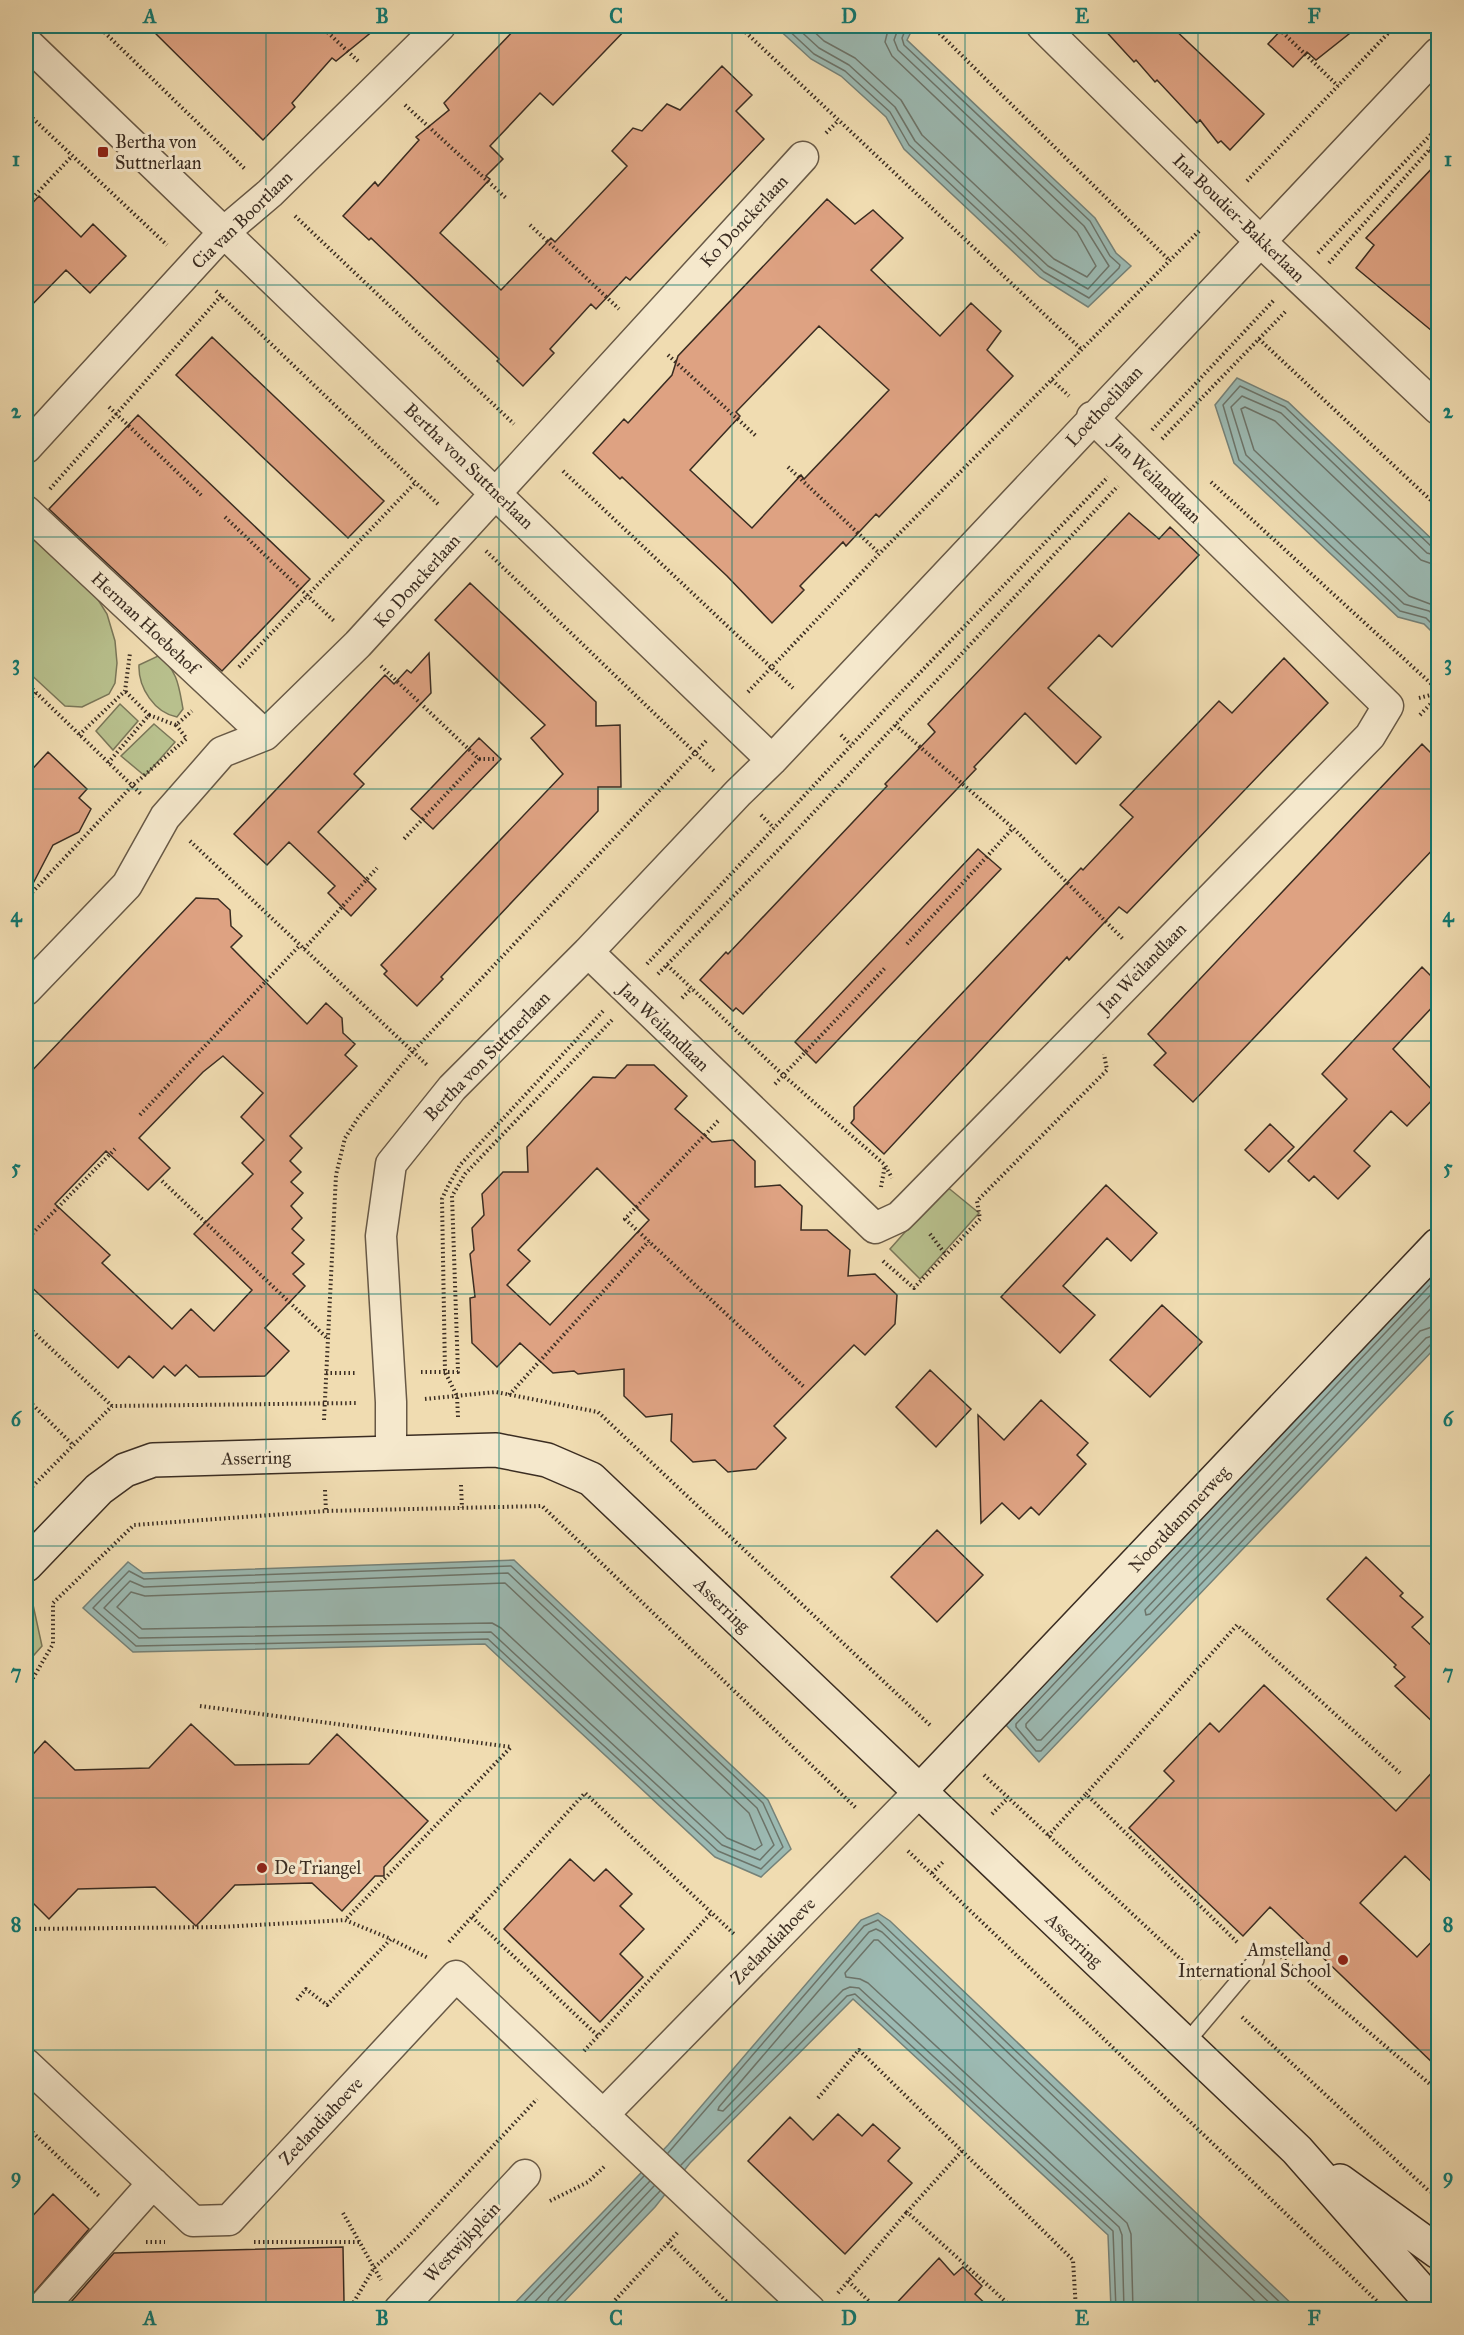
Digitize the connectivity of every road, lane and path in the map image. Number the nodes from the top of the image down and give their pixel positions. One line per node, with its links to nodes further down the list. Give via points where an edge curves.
1 (98, 26): 21 (path)
2 (321, 26): 12 (path)
3 (440, 26): 12 (street, Cia van Boortlaan)
4 (739, 26): 33 (path)
5 (928, 26): 9 (path)
6 (942, 26): 9 (path)
7 (1041, 26): 26 (street, Ina Boudier-Bakkerlaan)
8 (1276, 26): 13 (path)
9 (937, 31): 27 (path)
10 (26, 42): 25 (street, Bertha von Suttnerlaan)
11 (1438, 53): 26 (street, Loethoelilaan)
12 (382, 83): 21 (street, Cia van Boortlaan); 22 (path)
13 (1338, 86)
14 (26, 112): 18 (path)
15 (1438, 127): 29 (path)
16 (1438, 141): 17 (path)
17 (1430, 149): 20 (path); 29 (path)
18 (72, 156): 23 (path); 28 (path)
19 (803, 157): 31 (street, Ko Donckerlaan)
20 (1438, 157)
21 (270, 193): 25 (street, Cia van Boortlaan); 40 (path)
22 (506, 198)
23 (26, 205)
24 (530, 225): 31 (path)
25 (224, 232): 28 (street, Cia van Boortlaan); 47 (street, Bertha von Suttnerlaan)
26 (1261, 242): 29 (street, Ina Boudier-Bakkerlaan); 37 (street, Loethoelilaan)
27 (1169, 260)
28 (191, 268): 30 (path); 34 (street, Cia van Boortlaan)
29 (1303, 280): 32 (path); 35 (street, Ina Boudier-Bakkerlaan); 43 (path)
30 (221, 297): 36 (path); 46 (path)
31 (642, 331): 38 (path); 40 (street, Ko Donckerlaan)
32 (1259, 339): 39 (path); 49 (path)
33 (1081, 349)
34 (85, 384): 36 (path); 42 (street, Cia van Boortlaan)
35 (1438, 409)
36 (117, 414): 48 (path); 50 (path)
37 (1092, 417): 43 (street, Jan Weilandlaan); 63 (street, Loethoelilaan)
38 (756, 436)
39 (1163, 438): 41 (path); 43 (path)
40 (537, 446): 47 (street, Ko Donckerlaan); 63 (path)
41 (1172, 446)
42 (26, 448)
43 (1135, 458): 65 (path); 69 (path); 86 (street, Jan Weilandlaan, via 1388,706 1370,736)
44 (788, 467): 53 (path)
45 (1206, 478): 59 (path)
46 (415, 483): 52 (path); 54 (path)
47 (496, 493): 52 (street, Ko Donckerlaan); 72 (street, Bertha von Suttnerlaan)
48 (202, 496)
49 (1438, 507)
50 (27, 512): 55 (street, Herman Hoebehof)
51 (225, 518): 54 (path)
52 (464, 530): 56 (street, Ko Donckerlaan); 75 (path)
53 (880, 553)
54 (307, 596): 56 (path); 58 (path)
55 (136, 615): 58 (street, Herman Hoebehof); 60 (path)
56 (358, 644): 67 (street, Ko Donckerlaan); 70 (path)
57 (26, 683): 61 (path)
58 (217, 690): 64 (path, via 176,725); 67 (street, Herman Hoebehof)
59 (1438, 690)
60 (125, 691): 64 (path); 66 (path)
61 (36, 693): 62 (path); 66 (path)
62 (26, 704)
63 (818, 713): 69 (path); 72 (street, Loethoelilaan)
64 (149, 715): 73 (path)
65 (894, 725): 78 (path); 87 (path)
66 (79, 735): 73 (path)
67 (265, 735): 76 (street, Ko Donckerlaan, via 222,753)
68 (186, 738): 74 (path)
69 (851, 745): 77 (path)
70 (479, 759): 71 (path); 79 (path)
71 (496, 759)
72 (772, 760): 75 (street, Bertha von Suttnerlaan)
73 (108, 763): 74 (path)
74 (132, 786): 76 (path); 81 (path)
75 (738, 793): 77 (path); 85 (street, Bertha von Suttnerlaan)
76 (165, 817): 83 (path); 89 (street, Ko Donckerlaan, via 127,885)
77 (774, 828): 90 (path)
78 (1013, 828): 82 (path); 86 (path)
79 (404, 839)
80 (377, 868): 84 (path)
81 (26, 899)
82 (907, 944)
83 (300, 945): 84 (path); 95 (path)
84 (304, 949): 92 (path)
85 (588, 952): 90 (street, Jan Weilandlaan); 107 (street, Bertha von Suttnerlaan, via 452,1088 391,1164 381,1236)
86 (1147, 963): 91 (street, Jan Weilandlaan)
87 (667, 964): 90 (path); 93 (path)
88 (886, 967): 93 (path)
89 (26, 990)
90 (629, 994): 94 (street, Jan Weilandlaan); 105 (path, via 460,1165 448,1186 442,1199); 105 (path, via 465,1174 452,1196 458,1372)
91 (1096, 1015): 99 (street, Jan Weilandlaan, via 899,1217); 99 (path, via 1107,1070 977,1202 980,1219 914,1288 868,1248)
92 (413, 1051)
93 (783, 1075): 94 (path); 97 (path)
94 (745, 1104): 99 (street, Jan Weilandlaan); 101 (path, via 625,1219)
95 (140, 1115)
96 (115, 1149): 100 (path)
97 (885, 1165)
98 (162, 1180): 104 (path)
99 (875, 1228)
100 (26, 1240)
101 (649, 1241): 108 (path); 109 (path)
102 (1438, 1245): 120 (street, Noorddammerweg)
103 (26, 1325): 111 (path)
104 (328, 1339)
105 (445, 1372): 107 (path); 113 (path, via 457,1396)
106 (326, 1373): 107 (path)
107 (390, 1373): 114 (street, Bertha von Suttnerlaan)
108 (804, 1387)
109 (509, 1395)
110 (26, 1398): 112 (path)
111 (112, 1406)
112 (73, 1445)
113 (459, 1451): 114 (street, Asserring); 115 (path); 120 (street, Asserring, via 496,1450 547,1460 591,1479)
114 (391, 1454): 116 (street, Asserring, via 153,1460 124,1470 99,1489)
115 (462, 1508): 117 (path, via 134,1524 53,1603 53,1644); 123 (path, via 542,1506 858,1810)
116 (26, 1565)
117 (26, 1690)
118 (200, 1706): 126 (path, via 511,1747)
119 (1400, 1773): 121 (path, via 1237,1625)
120 (918, 1793): 123 (street, Zeelandiahoeve); 133 (street, Asserring)
121 (1086, 1794): 122 (path); 130 (path)
122 (1048, 1836)
123 (894, 1839): 129 (street, Zeelandiahoeve); 154 (path)
124 (711, 1912): 125 (path, via 585,1793); 125 (path, via 598,2036); 129 (path)
125 (472, 1917): 131 (path)
126 (345, 1920): 127 (path, via 221,1927); 128 (path)
127 (26, 1929)
128 (391, 1939): 131 (path); 132 (path, via 327,2005 306,1989)
129 (758, 1957): 138 (street, Zeelandiahoeve)
130 (1256, 1960): 133 (lane); 136 (path, via 1269,1947)
131 (444, 1968): 135 (street); 143 (street, Zeelandiahoeve, via 229,2220 193,2221)
132 (297, 2000)
133 (1185, 2044): 140 (street, Asserring)
134 (26, 2064): 143 (street, Zeelandiahoeve)
135 (560, 2074): 138 (street); 150 (path, via 406,2239)
136 (1438, 2091)
137 (818, 2098): 141 (path, via 860,2050)
138 (603, 2115): 144 (street)
139 (26, 2126): 147 (path)
140 (1297, 2150): 149 (street, Asserring); 164 (street, Asserring)
141 (962, 2151): 145 (path); 163 (path, via 1073,2260)
142 (525, 2175): 157 (street, Westwijkplein)
143 (145, 2176): 147 (street)
144 (695, 2201): 148 (path); 160 (street)
145 (907, 2211): 151 (path); 162 (path)
146 (343, 2213): 150 (path)
147 (122, 2218): 155 (street)
148 (668, 2243): 158 (path); 159 (path)
149 (1438, 2252)
150 (374, 2268): 152 (path); 156 (path)
151 (848, 2281): 153 (path); 161 (path)
152 (383, 2284)
153 (837, 2295)
154 (1382, 2307)
155 (40, 2310)
156 (349, 2310)
157 (399, 2310)
158 (606, 2310)
159 (735, 2310)
160 (810, 2310)
161 (878, 2310)
162 (1015, 2310)
163 (1076, 2310)
164 (1438, 2310)

